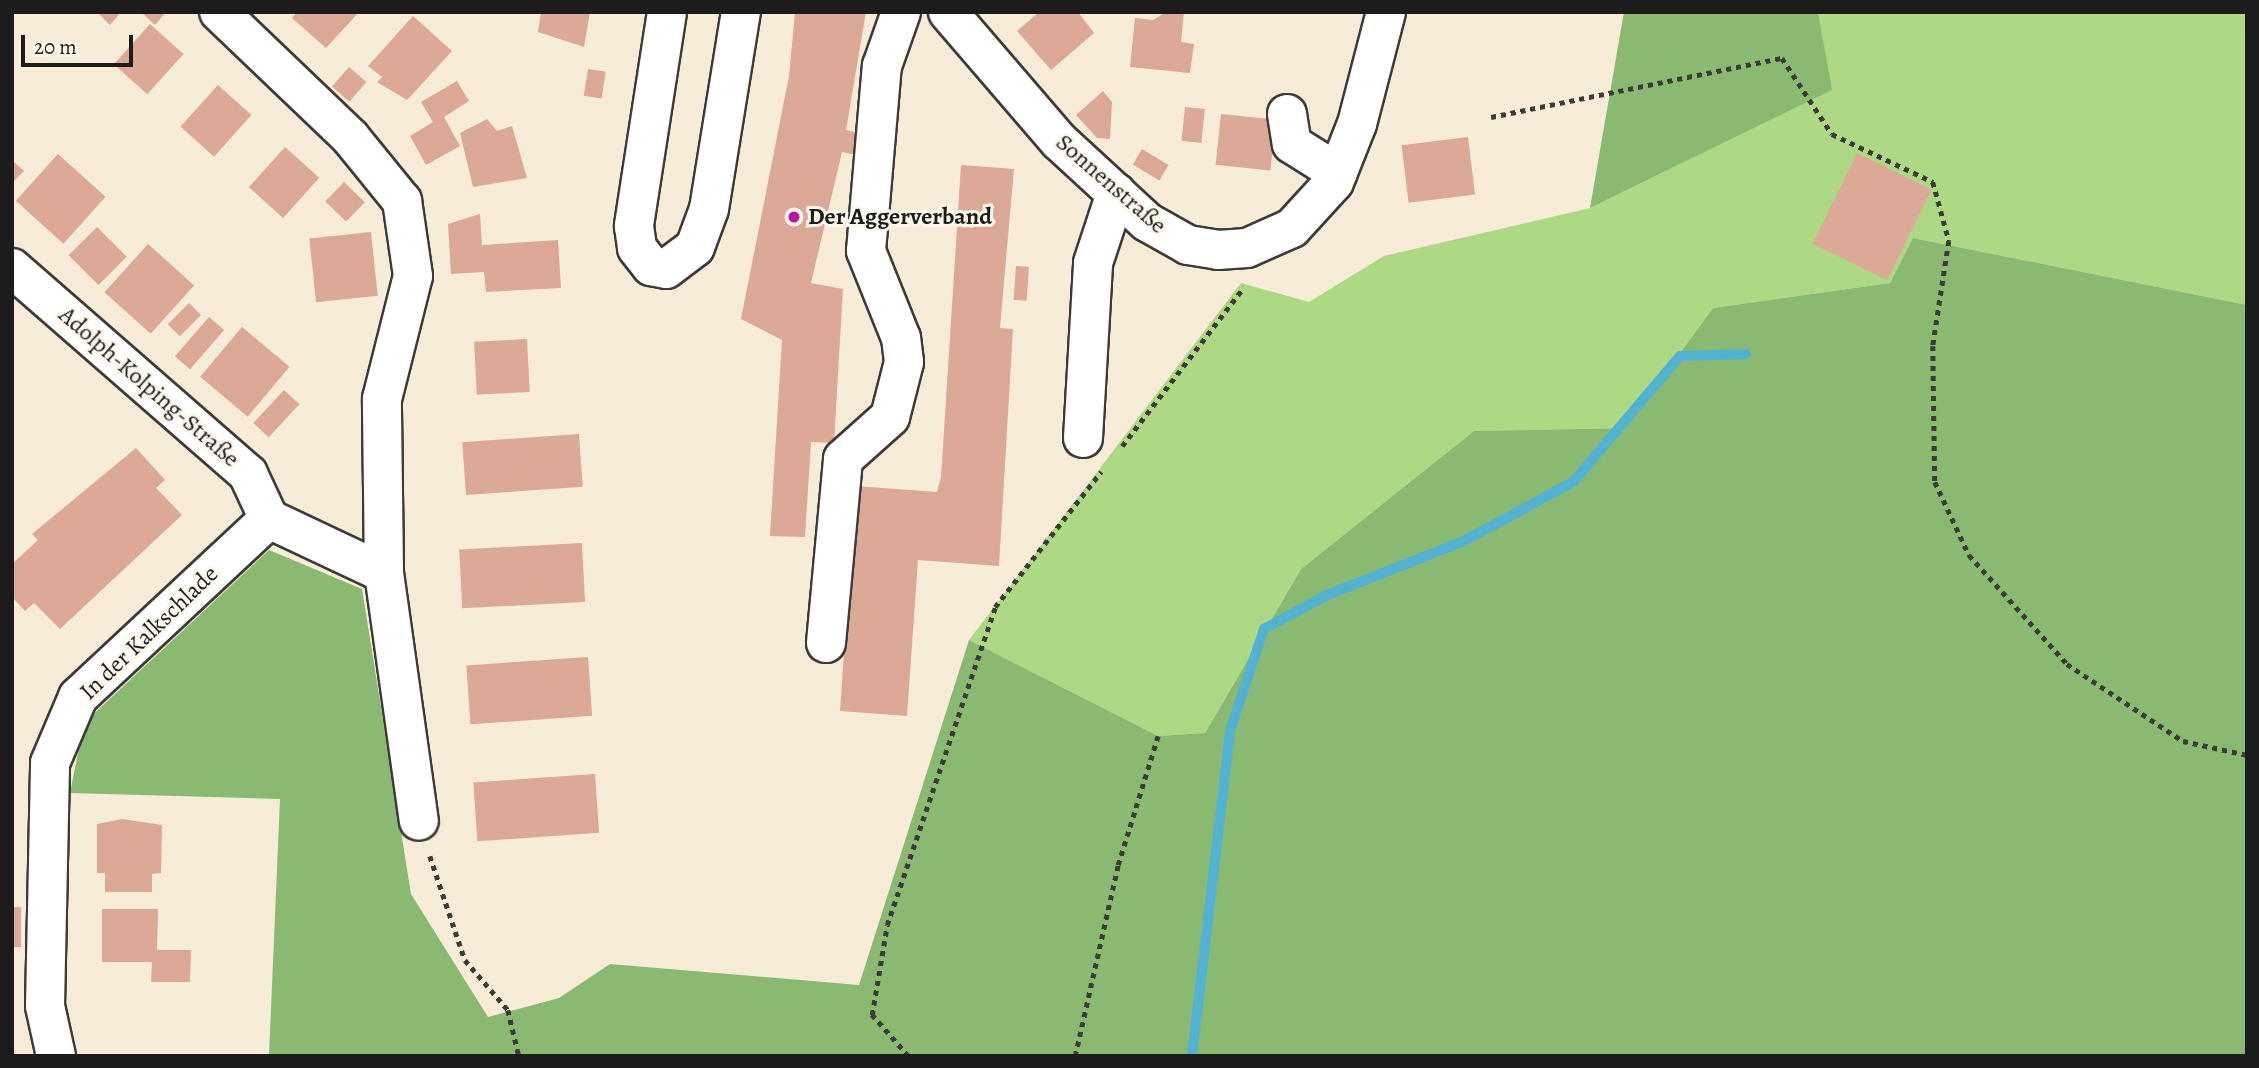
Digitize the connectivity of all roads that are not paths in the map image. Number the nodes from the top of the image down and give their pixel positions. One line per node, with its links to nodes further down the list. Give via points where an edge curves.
1 (219, 12): 13 (street, via 350,137 402,201 413,276 382,399)
2 (667, 12): 3 (street, via 634,226 644,257 666,269 695,247 709,209)
3 (741, 12)
4 (901, 12): 14 (street, via 882,66 866,251 901,338 904,362 890,417 843,459)
5 (948, 12): 9 (street, Sonnenstraße, via 1059,141)
6 (1386, 12): 8 (street, Sonnenstraße)
7 (1287, 114): 8 (street, via 1292,144)
8 (1338, 173): 9 (street, Sonnenstraße, via 1292,228 1247,248 1188,245)
9 (1116, 193): 11 (street, via 1093,263)
10 (12, 268): 12 (street, Adolph-Kolping-Straße, via 248,474)
11 (1097, 449)
12 (269, 519): 13 (street); 16 (street, In der Kalkschlade, via 78,697 50,763 45,1006)
13 (384, 573): 15 (street)
14 (826, 643)
15 (419, 821)
16 (56, 1056)

